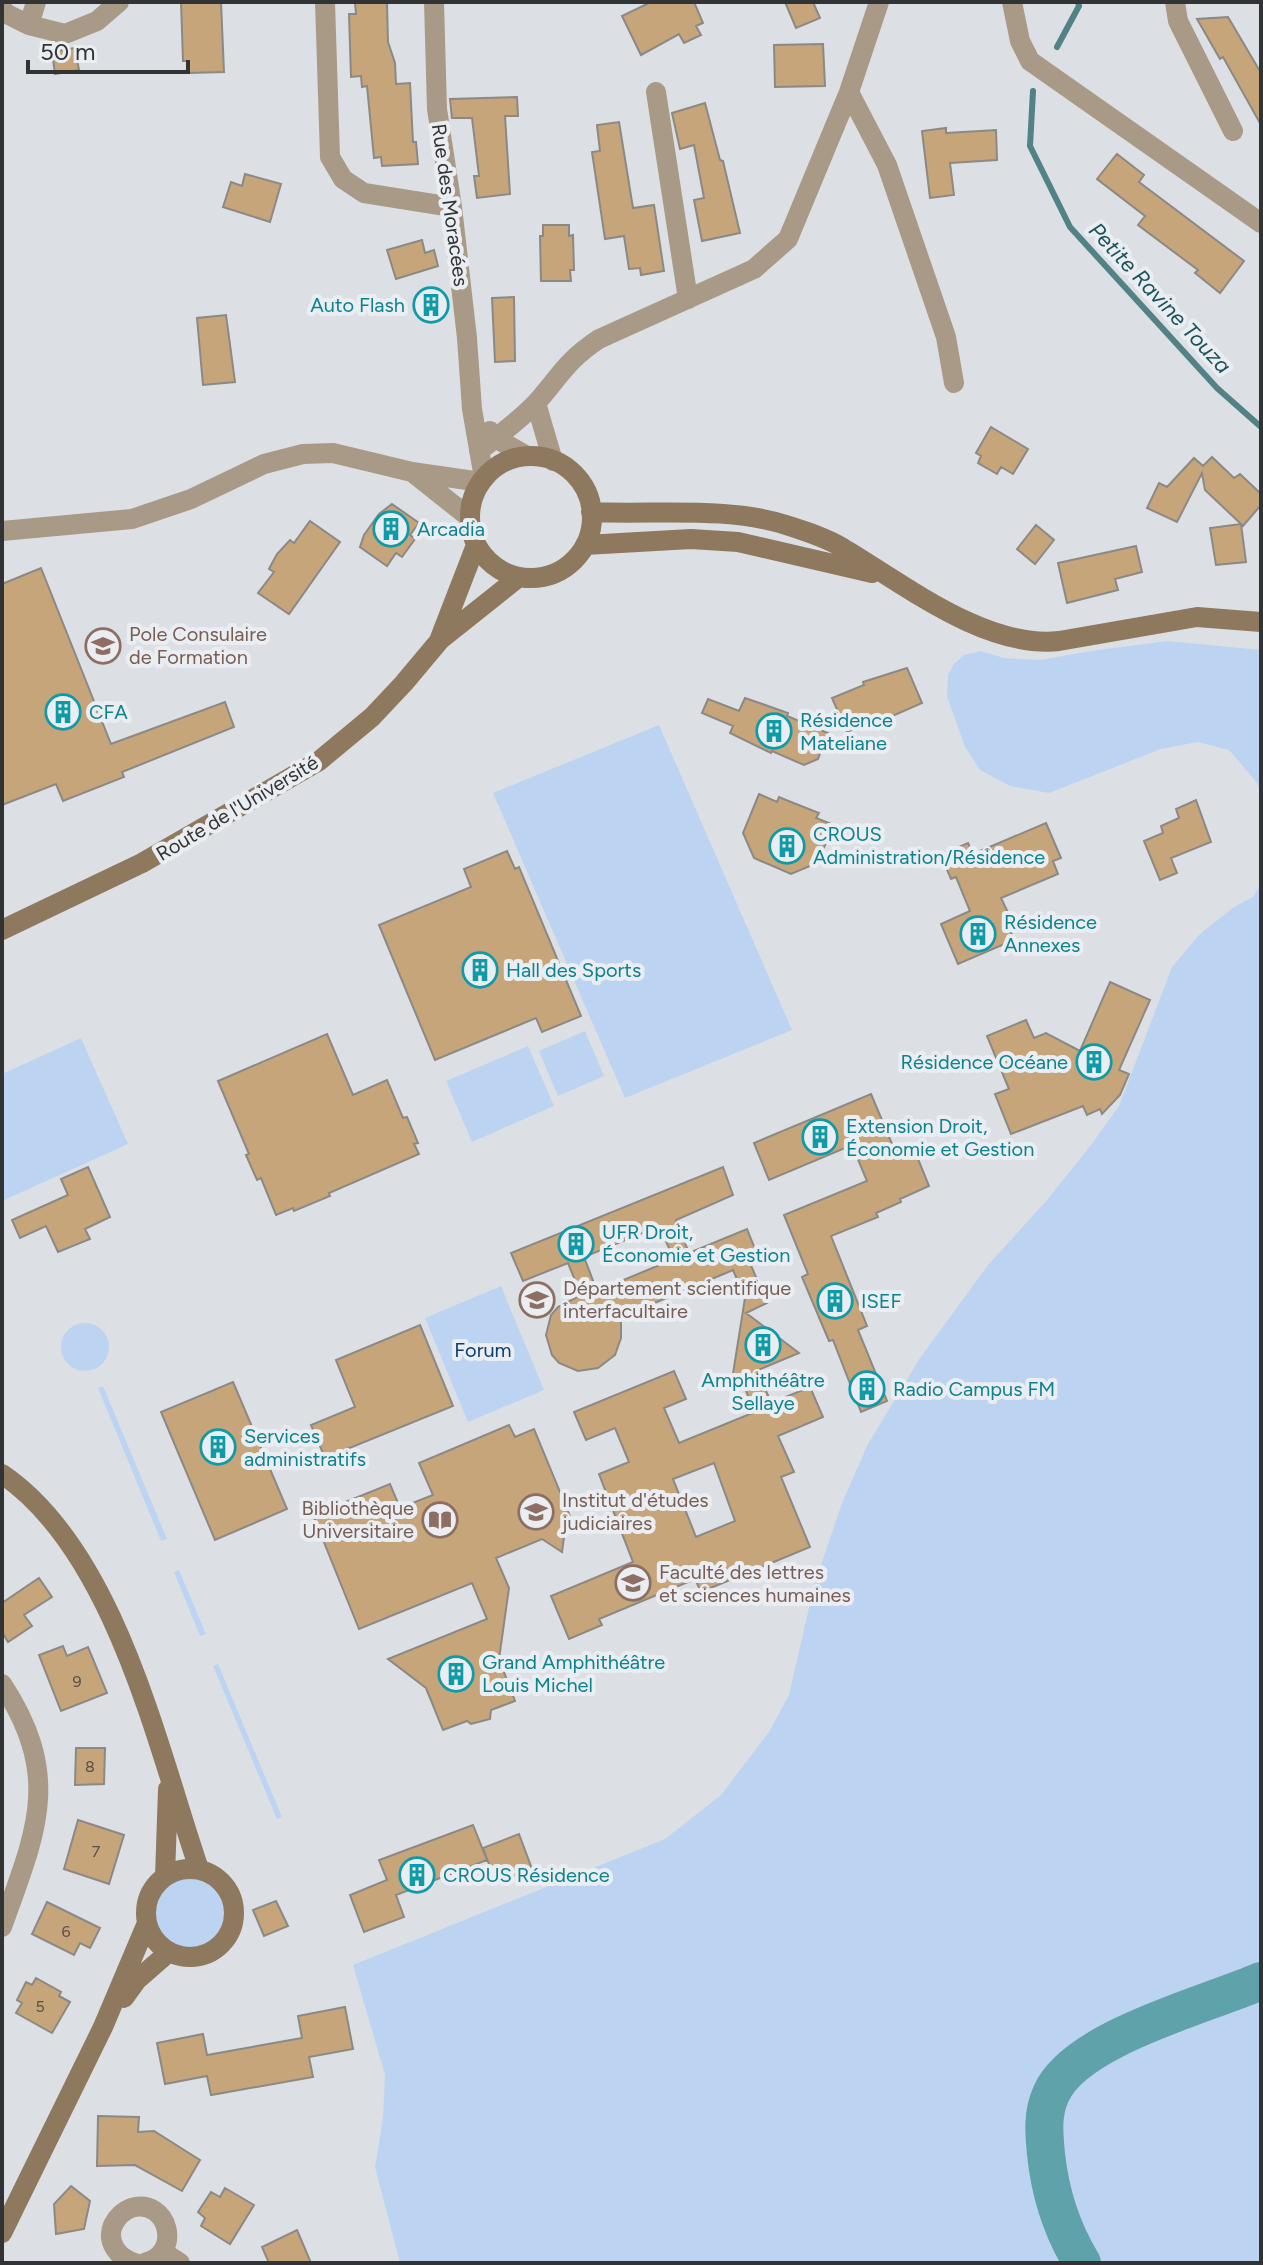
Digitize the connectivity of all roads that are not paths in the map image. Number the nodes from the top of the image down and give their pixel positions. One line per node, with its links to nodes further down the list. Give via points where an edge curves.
1 (36, 2): 9 (street)
2 (119, 2): 9 (street, via 97,21 65,34)
3 (325, 2): 13 (street, via 330,157 343,179 364,193)
4 (434, 2): 13 (street, Rue des Moracées, via 437,109)
5 (879, 2): 11 (street)
6 (1012, 2): 14 (street, via 1030,61)
7 (1175, 2): 12 (street, via 1178,21)
8 (2, 9): 9 (street)
9 (29, 25)
10 (656, 92): 15 (street)
11 (849, 92): 15 (street, via 788,239 754,269); 16 (street, via 887,165 946,337)
12 (1233, 131)
13 (452, 207): 18 (street, Rue des Moracées)
14 (1261, 223)
15 (688, 299): 17 (street, via 581,351)
16 (954, 383)
17 (536, 403): 19 (street); 22 (street)
18 (472, 409): 19 (street); 20 (street, Rue des Moracées)
19 (495, 438): 20 (street); 21 (street)
20 (479, 451): 24 (street, Rue des Moracées)
21 (527, 456): 22 (main road); 24 (main road, via 506,462)
22 (553, 461): 25 (main road, via 580,481)
23 (412, 472): 24 (street); 26 (street); 27 (street, via 333,453 303,454 264,464 191,499 132,519)
24 (482, 480): 26 (main road)
25 (591, 512): 29 (main road); 30 (main road, via 765,519 841,546)
26 (470, 518): 28 (main road)
27 (2, 531)
28 (476, 545): 31 (main road, via 494,566); 33 (main road, Route de l'Université)
29 (585, 545): 30 (main road, via 738,542); 31 (main road, via 553,574)
30 (884, 575): 32 (main road, via 986,630 1040,643 1197,617)
31 (519, 577): 33 (main road, Route de l'Université)
32 (1261, 622)
33 (440, 640): 34 (main road, Route de l'Université, via 372,717 319,761 142,863)
34 (2, 930)
35 (2, 1474): 37 (main road, via 39,1506 95,1587 145,1700)
36 (2, 1684): 41 (street, via 29,1738 39,1771 39,1802 35,1832)
37 (169, 1777): 38 (main road); 39 (main road)
38 (199, 1869): 39 (main road); 42 (main road, via 227,1888 234,1908 232,1928 206,1954)
39 (165, 1877): 40 (main road, via 151,1892)
40 (147, 1923): 42 (main road); 43 (main road)
41 (2, 1927)
42 (169, 1952): 43 (main road, via 137,1980)
43 (103, 2027): 44 (main road)
44 (2, 2233)
45 (171, 2258): 46 (street, via 165,2222 152,2209 133,2207 118,2217 111,2234 117,2252); 47 (street)
46 (135, 2263)
47 (144, 2263)

